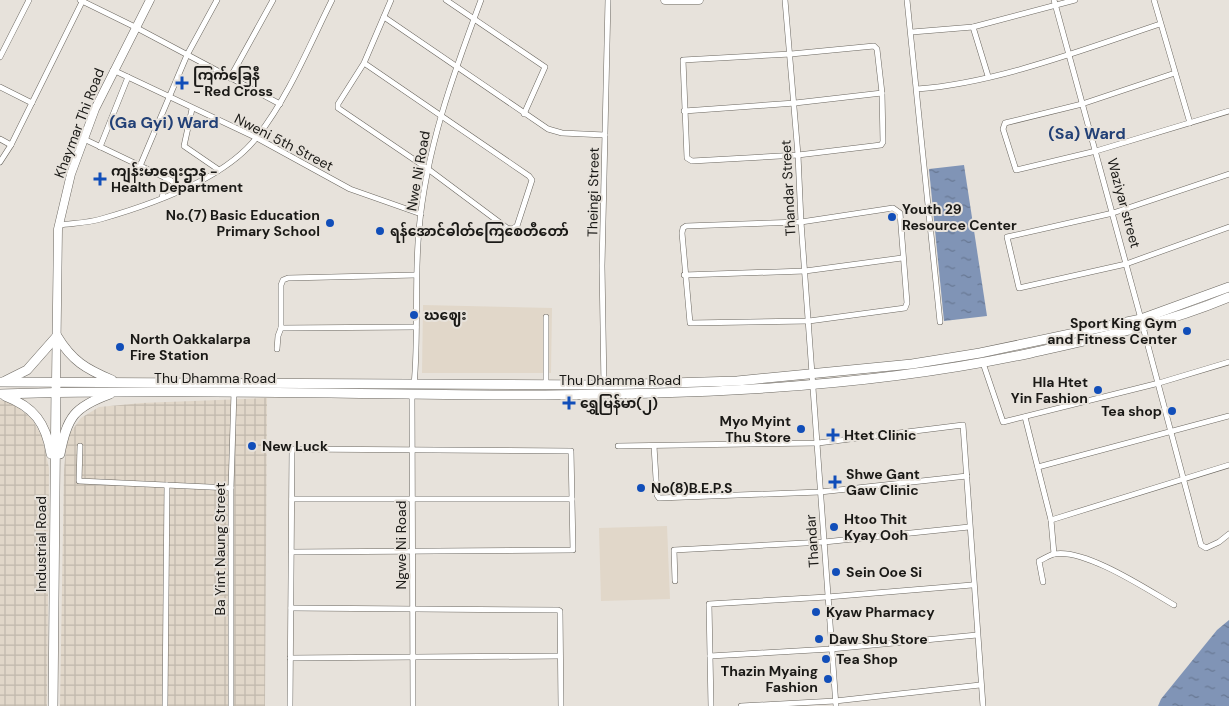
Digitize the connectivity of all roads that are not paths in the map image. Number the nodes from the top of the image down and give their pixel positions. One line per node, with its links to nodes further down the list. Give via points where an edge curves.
1 (29, 0): 28 (street)
2 (82, 0): 22 (street); 40 (street)
3 (150, 0): 22 (main road, Khaymar Thi Road)
4 (217, 0): 27 (street)
5 (273, 0): 35 (street)
6 (332, 0): 42 (street)
7 (390, 0): 19 (street)
8 (446, 0): 20 (street)
9 (482, 0): 20 (street, Nwe Ni Road)
10 (608, 0): 50 (street, Theingi Street)
11 (665, 0): 12 (main road)
12 (699, 0)
13 (786, 0): 25 (street, Thandar Street)
14 (907, 0): 24 (street)
15 (1054, 0): 18 (street, Waziyar street)
16 (1075, 0): 18 (street)
17 (1154, 0): 21 (street)
18 (1055, 7): 23 (street); 26 (street, Waziyar street)
19 (384, 17): 29 (street); 30 (street)
20 (475, 18): 30 (street, Nwe Ni Road); 47 (street, via 545,67)
21 (1160, 24): 26 (street); 32 (street)
22 (135, 27): 27 (street); 31 (main road, Khaymar Thi Road)
23 (973, 27): 24 (street); 33 (street)
24 (912, 32): 37 (street)
25 (791, 54): 38 (street, via 874,46 877,48); 41 (street, Thandar Street); 45 (street, via 685,60 682,62)
26 (1070, 54): 33 (street); 43 (street, Waziyar street)
27 (187, 55): 35 (street); 39 (street)
28 (0, 57)
29 (364, 63): 48 (street); 60 (street, via 338,108)
30 (456, 65): 47 (street); 48 (street, Nwe Ni Road)
31 (113, 70): 34 (street, Nweni 5th Street); 53 (main road, Khaymar Thi Road)
32 (1175, 73): 43 (street); 49 (street)
33 (988, 76): 37 (street, via 949,86)
34 (128, 78): 39 (street, Nweni 5th Street); 55 (street)
35 (230, 78): 42 (street)
36 (0, 87): 40 (street)
37 (917, 89): 80 (street)
38 (882, 93): 41 (street); 57 (street, via 883,142 880,145)
39 (168, 97): 44 (street, Nweni 5th Street); 59 (street)
40 (32, 103): 54 (street)
41 (795, 103): 45 (street); 57 (street, Thandar Street)
42 (280, 104): 51 (street)
43 (1082, 104): 56 (street, Waziyar street); 56 (street, via 1002,125 1016,170)
44 (192, 109): 51 (street, Nweni 5th Street); 61 (street, via 184,146)
45 (684, 111): 57 (street, via 685,154 692,161)
46 (1229, 111): 49 (street)
47 (524, 114): 50 (street, via 548,129 562,133)
48 (440, 116): 60 (street, Nwe Ni Road); 60 (street, via 532,180 517,226 507,228)
49 (1190, 122): 56 (street)
50 (606, 135): 94 (street, Theingi Street, via 602,266)
51 (257, 138): 61 (street, via 241,155); 67 (street, Nweni 5th Street, via 350,189)
52 (0, 139): 54 (street)
53 (84, 139): 55 (street); 69 (main road, Khaymar Thi Road, via 71,174)
54 (11, 145): 58 (street)
55 (100, 147): 59 (street)
56 (1096, 152): 66 (street, Waziyar street)
57 (798, 155): 68 (street, Thandar Street)
58 (0, 162)
59 (140, 166): 63 (street)
60 (428, 169): 67 (street, Nwe Ni Road)
61 (219, 170): 64 (street)
62 (1229, 176): 66 (street)
63 (166, 179): 64 (street); 65 (street)
64 (180, 190): 65 (street)
65 (162, 198): 69 (street, via 99,220)
66 (1112, 213): 72 (street, Waziyar street); 72 (street, via 1007,237 1018,288)
67 (421, 214): 74 (street, Nwe Ni Road)
68 (801, 222): 71 (street, via 898,209); 73 (street, Thandar Street); 75 (street, via 686,226 683,228)
69 (59, 225): 84 (main road, Khaymar Thi Road)
70 (1229, 227): 72 (street)
71 (902, 258): 73 (street); 79 (street, via 905,308)
72 (1126, 264): 81 (street, Waziyar street)
73 (805, 271): 75 (street); 79 (street, Thandar Street)
74 (416, 275): 82 (street, Nwe Ni Road); 83 (street, via 288,278 281,285)
75 (684, 275): 79 (street, via 690,323)
76 (1229, 287): 81 (main road, Thu Dhamma Road)
77 (1229, 297): 81 (main road, Thu Dhamma Road)
78 (546, 317): 93 (street)
79 (809, 321): 88 (street, Thandar Street)
80 (940, 322)
81 (1142, 323): 87 (main road, Thu Dhamma Road); 88 (main road, Thu Dhamma Road, via 912,364); 91 (street, Waziyar street)
82 (416, 327): 83 (street); 92 (street, Nwe Ni Road)
83 (281, 328): 85 (street)
84 (56, 336): 89 (main road, via 27,370); 90 (main road, Khaymar Thi Road); 96 (main road, via 67,353)
85 (277, 349)
86 (1229, 362): 91 (street)
87 (983, 363): 95 (main road, Thu Dhamma Road, via 910,375); 103 (street, via 1004,422)
88 (812, 375): 94 (main road, Thu Dhamma Road); 95 (street, Thandar)
89 (0, 382): 90 (main road, Thu Dhamma Road)
90 (56, 382): 96 (main road, Thu Dhamma Road); 97 (main road, Industrial Road)
91 (1159, 383): 103 (street); 104 (street, Waziyar street)
92 (414, 384): 93 (main road, Thu Dhamma Road); 96 (main road, Thu Dhamma Road); 100 (street, Ngwe Ni Road)
93 (546, 384): 94 (main road, Thu Dhamma Road)
94 (604, 385): 101 (street, Theingi Street)
95 (812, 385): 101 (main road, Thu Dhamma Road, via 686,394); 105 (street, Thandar)
96 (116, 387): 97 (main road, Thu Dhamma Road); 98 (main road, Thu Dhamma Road); 113 (main road, via 87,402 73,415 64,434)
97 (56, 392): 99 (main road, Thu Dhamma Road); 113 (main road, Industrial Road)
98 (234, 392): 100 (main road, Thu Dhamma Road); 116 (street, Ba Yint Naung Street)
99 (0, 394): 113 (main road, via 19,401 36,416 48,433)
100 (412, 395): 101 (main road, Thu Dhamma Road); 109 (street, Ngwe Ni Road)
101 (604, 395)
102 (1229, 416): 104 (street)
103 (1025, 417): 111 (street)
104 (1172, 431): 111 (street); 114 (street, Waziyar street)
105 (816, 443): 108 (street); 112 (street, via 963,425); 117 (street, Thandar)
106 (80, 446): 115 (street, via 79,481)
107 (618, 446): 108 (street)
108 (654, 446): 117 (street, via 657,497)
109 (413, 450): 118 (street, via 292,449); 119 (street, Ngwe Ni Road); 120 (street, via 571,451)
110 (1229, 465): 114 (street)
111 (1038, 467): 121 (street)
112 (967, 476): 117 (street); 122 (street)
113 (55, 478): 143 (main road, Industrial Road)
114 (1184, 478): 121 (street); 123 (street, Waziyar street, via 1203,548)
115 (167, 485): 116 (street); 144 (street)
116 (231, 488): 145 (street, Ba Yint Naung Street)
117 (820, 492): 124 (street, Thandar)
118 (292, 499): 119 (street); 126 (street)
119 (412, 499): 120 (street); 125 (street, Ngwe Ni Road)
120 (572, 500): 125 (street, via 573,550)
121 (1051, 520): 127 (street)
122 (969, 527): 124 (street); 130 (street)
123 (1229, 534)
124 (824, 542): 128 (street, via 674,550); 131 (street, Thandar)
125 (412, 551): 126 (street); 134 (street, Ngwe Ni Road)
126 (291, 552): 133 (street)
127 (1054, 554): 129 (street, via 1039,561); 132 (street, via 1086,559 1113,570)
128 (675, 581)
129 (1044, 582)
130 (972, 585): 131 (street); 135 (street)
131 (827, 597): 136 (street, Thandar); 138 (street, via 709,604)
132 (1174, 606)
133 (291, 608): 134 (street); 139 (street)
134 (413, 608): 137 (street, via 559,610); 140 (street, Ngwe Ni Road)
135 (977, 635): 136 (street); 141 (street)
136 (831, 649): 138 (street); 142 (street, Thandar)
137 (560, 656): 140 (street); 148 (street)
138 (710, 656): 149 (street)
139 (290, 658): 140 (street); 146 (street)
140 (412, 658): 147 (street, Ngwe Ni Road)
141 (980, 685): 142 (street); 151 (street)
142 (835, 704): 150 (street)
143 (53, 706)
144 (165, 706)
145 (230, 706)
146 (290, 706)
147 (413, 706)
148 (561, 706)
149 (712, 706)
150 (741, 706)
151 (983, 706)

